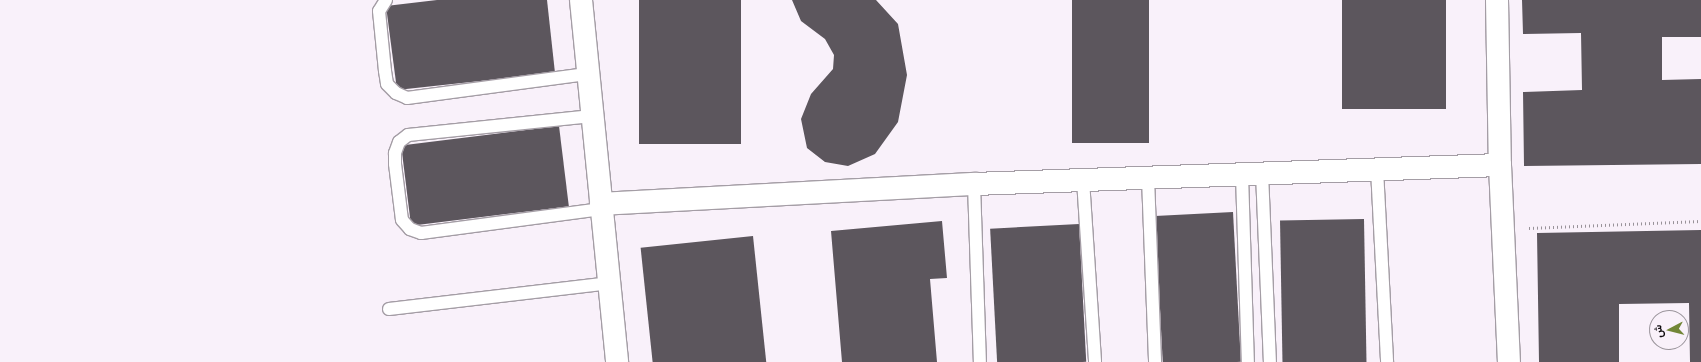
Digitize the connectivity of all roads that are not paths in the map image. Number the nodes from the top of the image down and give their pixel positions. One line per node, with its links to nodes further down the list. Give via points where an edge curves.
1 (386, 0): 4 (lane, via 379,11 385,71 387,84 396,94 407,98)
2 (581, 0): 4 (street)
3 (1497, 0): 6 (street)
4 (588, 74): 5 (street)
5 (592, 116): 12 (street); 12 (lane, via 408,135 399,142 395,164 402,220 410,229 421,233)
6 (1500, 165): 7 (street); 22 (street)
7 (1377, 169): 8 (street); 21 (lane)
8 (1252, 174): 9 (street); 19 (lane); 20 (lane)
9 (1148, 178): 10 (street); 18 (lane)
10 (1083, 180): 11 (street); 17 (lane)
11 (974, 184): 12 (street); 16 (lane)
12 (601, 207): 13 (street)
13 (610, 283): 14 (lane); 15 (street)
14 (390, 309)
15 (617, 362)
16 (980, 362)
17 (1095, 362)
18 (1155, 362)
19 (1248, 362)
20 (1270, 362)
21 (1387, 362)
22 (1509, 362)

